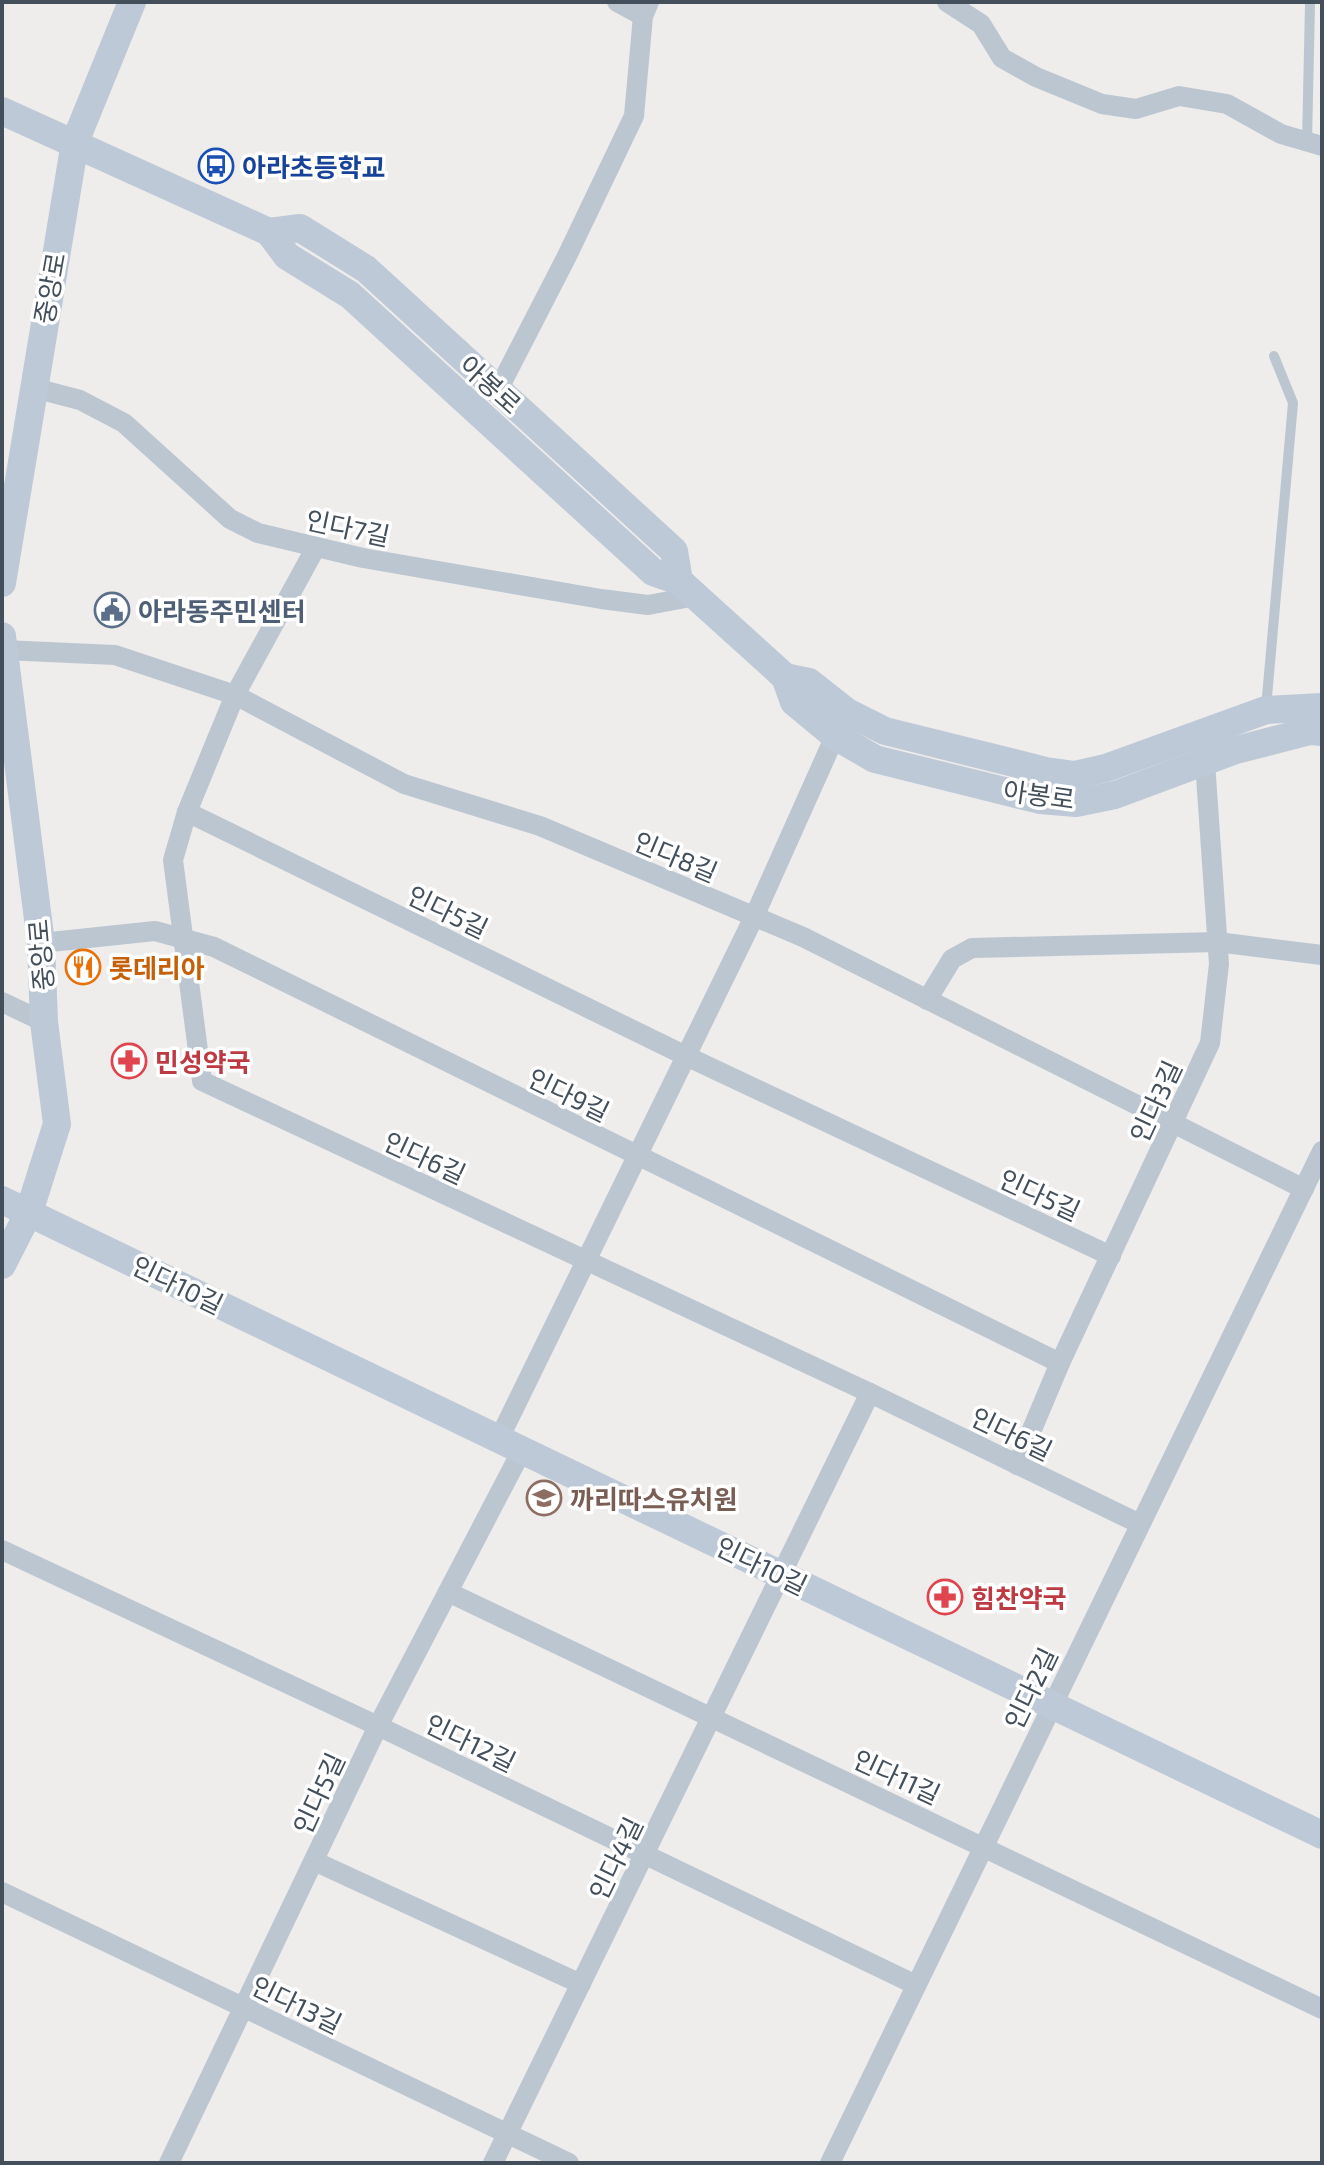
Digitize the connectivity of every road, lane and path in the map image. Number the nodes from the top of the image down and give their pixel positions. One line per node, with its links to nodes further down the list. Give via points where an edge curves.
1 (132, 2): 7 (main road, 중앙로)
2 (617, 2): 5 (street)
3 (947, 2): 8 (street, via 981,24 1002,58 1102,104 1136,109 1179,96 1227,104 1281,134)
4 (1310, 4): 8 (lane)
5 (646, 9): 12 (street, via 634,116)
6 (2, 111): 7 (main road, 아봉로)
7 (75, 142): 9 (main road, 아봉로); 11 (main road, 중앙로)
8 (1314, 144)
9 (269, 232): 12 (main road, 아봉로, via 300,228 366,269); 15 (main road, 아봉로, via 287,256 350,295 653,572)
10 (1274, 356): 20 (lane, via 1293,403)
11 (34, 388): 13 (street, 인다7길, via 80,400 124,423 230,519 258,533); 14 (main road, 중앙로)
12 (498, 390): 15 (main road, 아봉로, via 674,551)
13 (316, 547): 15 (street, 인다7길, via 648,605); 18 (street, 인다6길)
14 (2, 583)
15 (687, 588): 17 (main road, 아봉로)
16 (3, 643): 18 (street, 인다8길, via 115,655); 25 (main road, 중앙로)
17 (785, 677): 22 (main road, 아봉로, via 809,682 847,712 885,731 1046,771 1075,775 1106,768); 23 (main road, 아봉로, via 794,702)
18 (235, 695): 26 (street, 인다6길); 27 (street, 인다8길, via 404,784 540,826)
19 (1322, 707): 20 (main road, 아봉로)
20 (1266, 710): 22 (main road, 아봉로)
21 (1322, 732): 24 (main road, 아봉로)
22 (1193, 735): 24 (street, 인다3길)
23 (835, 736): 24 (main road, 아봉로, via 875,759 1040,800 1076,803 1115,795); 27 (street, 인다5길)
24 (1205, 762): 29 (street, 인다3길)
25 (10, 782): 30 (main road, 중앙로)
26 (187, 812): 28 (street, 인다6길, via 173,860); 35 (street, 인다5길)
27 (754, 917): 32 (street, 인다8길); 35 (street, 인다5길)
28 (181, 937): 30 (street, 인다9길, via 155,931); 38 (street, 인다9길, via 214,947); 43 (street, 인다6길, via 202,1081)
29 (1217, 942): 31 (street); 32 (street, via 972,948 952,959); 36 (street, 인다3길, via 1210,1043)
30 (41, 943): 34 (main road, 중앙로)
31 (1322, 955)
32 (927, 1000): 36 (street, 인다8길)
33 (2, 1002): 34 (street)
34 (44, 1022): 41 (main road, 중앙로, via 57,1124)
35 (686, 1056): 38 (street, 인다5길); 42 (street, 인다5길)
36 (1174, 1123): 39 (street, 인다8길); 42 (street, 인다3길)
37 (1322, 1151): 39 (street, 인다2길)
38 (637, 1157): 43 (street, 인다5길); 45 (street, 인다9길)
39 (1304, 1189): 49 (street, 인다2길)
40 (2, 1200): 41 (main road, 인다10길)
41 (29, 1212): 44 (main road, 중앙로); 47 (main road, 인다10길)
42 (1111, 1256): 45 (street, 인다3길)
43 (586, 1262): 46 (street, 인다6길); 47 (street, 인다5길)
44 (2, 1265)
45 (1060, 1363): 48 (street, 인다3길)
46 (870, 1393): 48 (street, 인다6길); 51 (street, 인다4길)
47 (511, 1444): 51 (main road, 인다10길); 52 (street, 인다5길)
48 (1017, 1465): 49 (street, 인다6길)
49 (1140, 1524): 53 (street, 인다2길)
50 (2, 1550): 55 (street, 인다12길)
51 (783, 1575): 53 (main road, 인다10길); 54 (street, 인다4길)
52 (448, 1592): 54 (street, 인다11길); 55 (street, 인다5길)
53 (1051, 1704): 56 (main road, 인다10길); 57 (street, 인다2길)
54 (712, 1718): 57 (street, 인다11길); 58 (street, 인다4길)
55 (378, 1726): 58 (street, 인다12길); 59 (street, 인다5길)
56 (1322, 1835)
57 (983, 1845): 62 (street, 인다2길); 64 (street, 인다11길)
58 (645, 1855): 61 (street, 인다4길); 62 (street, 인다12길)
59 (314, 1861): 61 (street); 63 (street, 인다5길)
60 (2, 1892): 63 (street, 인다13길)
61 (581, 1984): 65 (street, 인다4길)
62 (916, 1985): 69 (street, 인다2길)
63 (245, 2008): 65 (street, 인다13길); 66 (street, 인다5길)
64 (1322, 2009)
65 (508, 2134): 67 (street, 인다4길); 68 (street, 인다13길)
66 (169, 2163)
67 (493, 2163)
68 (569, 2163)
69 (830, 2163)

